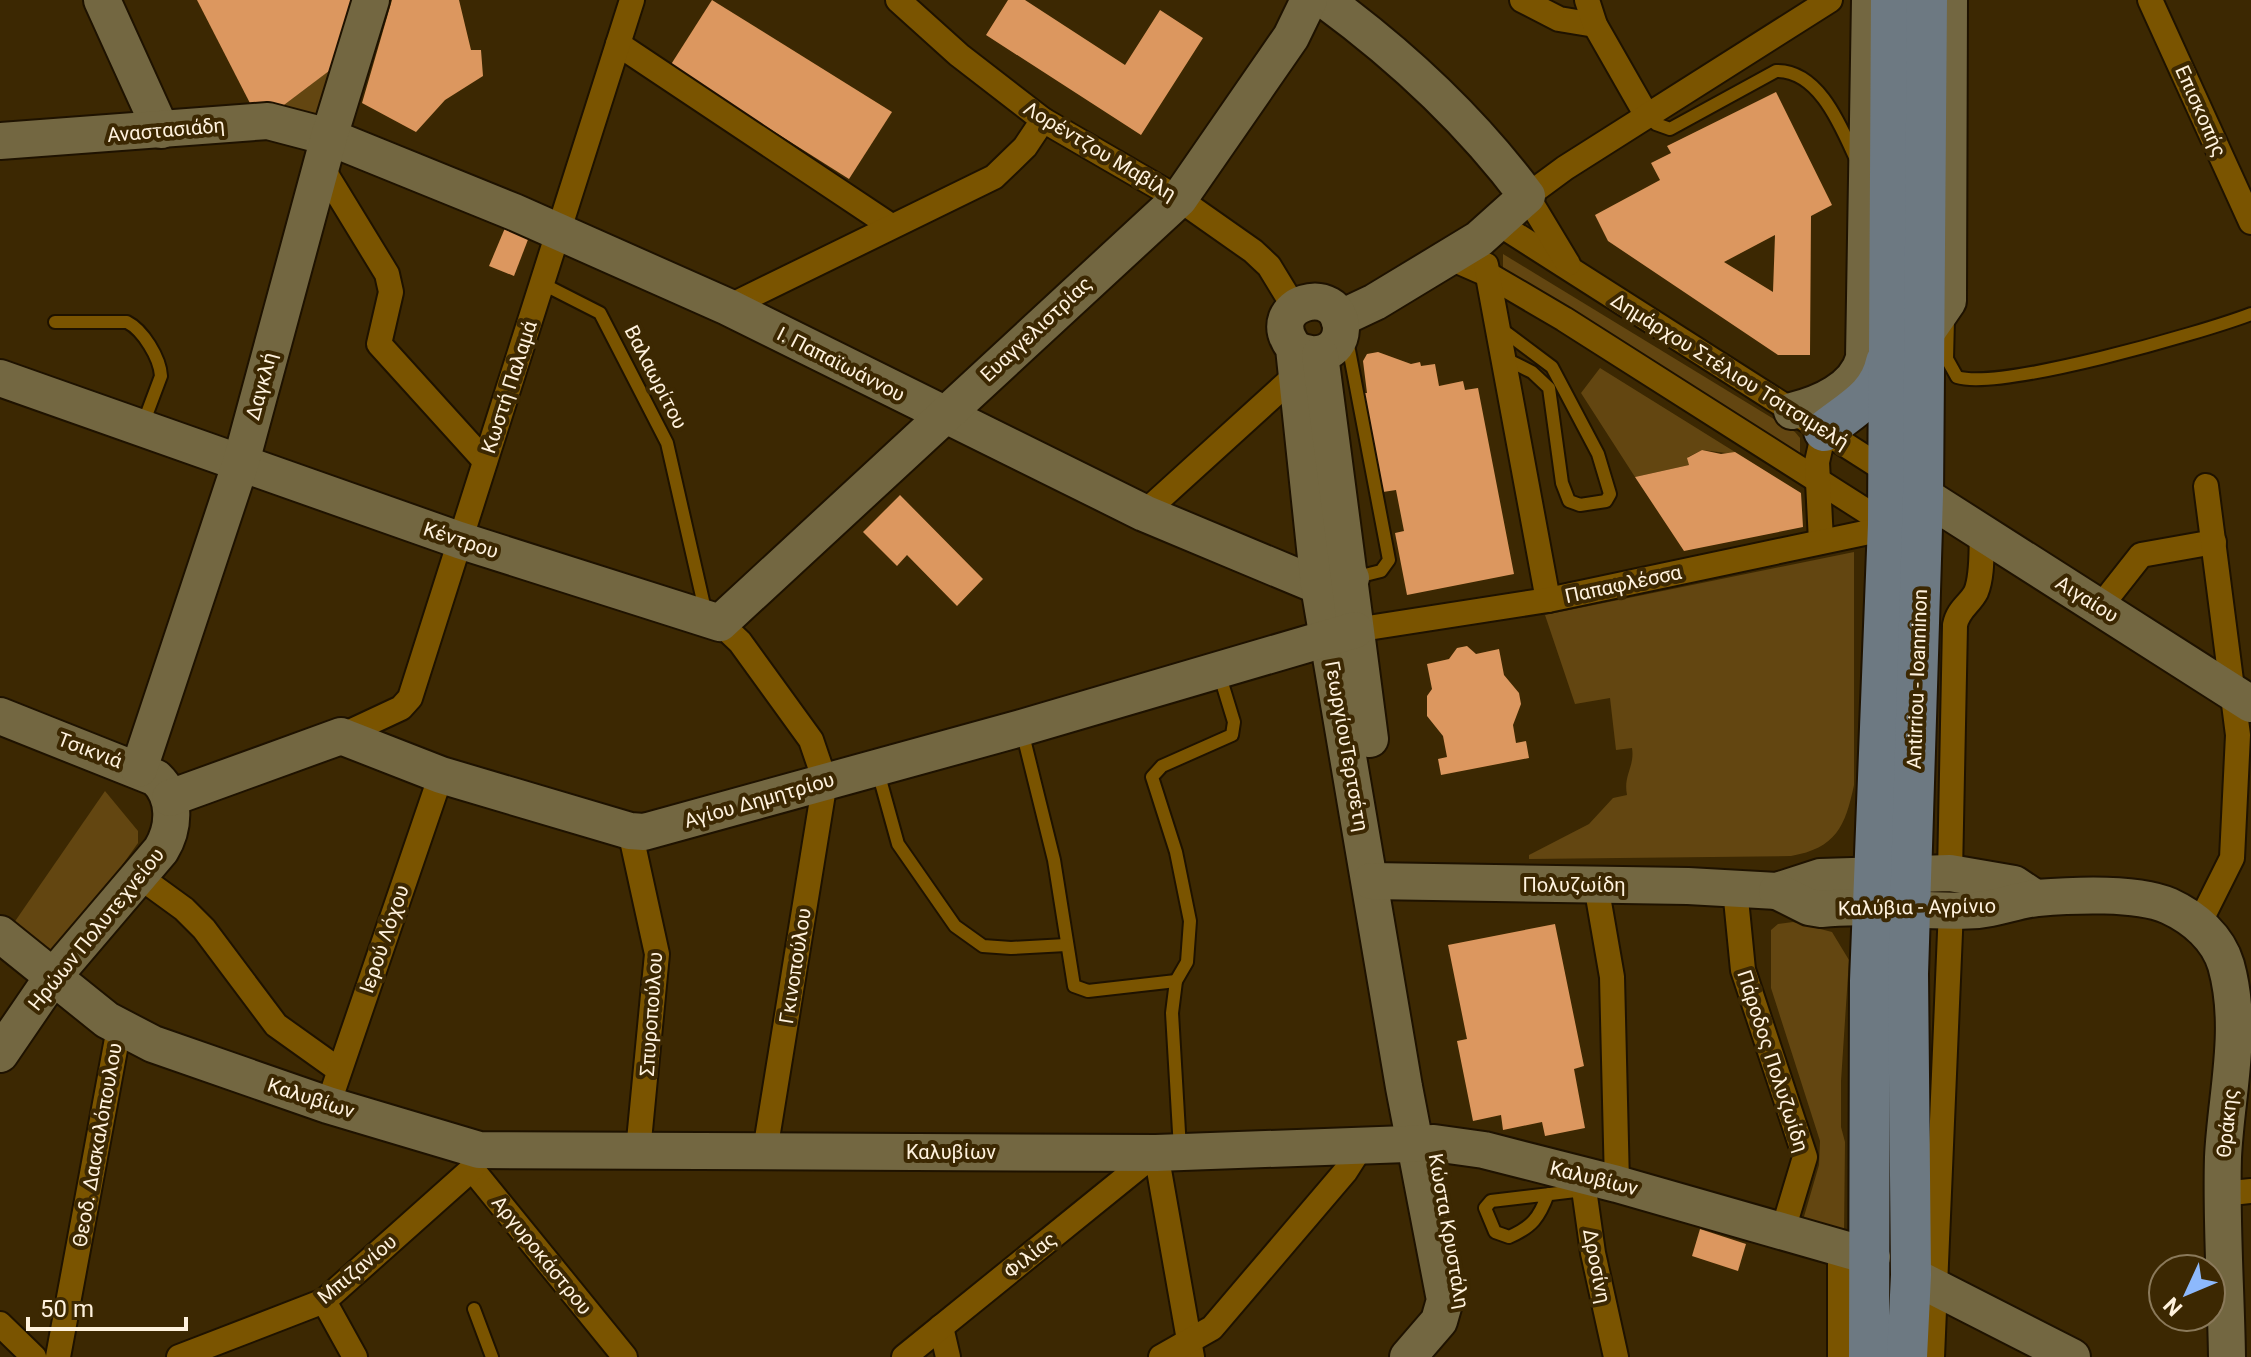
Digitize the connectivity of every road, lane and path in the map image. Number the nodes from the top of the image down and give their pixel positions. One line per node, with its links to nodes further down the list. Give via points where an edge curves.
1 (102, 0): 19 (street)
2 (371, 0): 21 (street, Δαγκλή)
3 (632, 0): 16 (street, Κωστή Παλαμά)
4 (898, 0): 18 (street, Λορέντζου Μαβίλη)
5 (1309, 0): 24 (street, Ευαγγελιστρίας, via 1291,37)
6 (1325, 0): 23 (street, Δημάρχου Στέλιου Τσιτσιμελή, via 1451,109)
7 (1522, 0): 15 (street, via 1559,19)
8 (1587, 0): 15 (street)
9 (1830, 0): 17 (street)
10 (1870, 0): 22 (street)
11 (1891, 0): 41 (main road, Antirriou - Ioanninon)
12 (1927, 0): 39 (main road, Antirriou - Ioanninon)
13 (1949, 0): 33 (street)
14 (2150, 0): 25 (street, Επισκοπής)
15 (1595, 25): 17 (street)
16 (618, 44): 26 (street); 28 (street, Κωστή Παλαμά)
17 (1647, 116): 22 (lane, via 1670,129 1776,71 1790,70 1837,117); 23 (street)
18 (1043, 120): 24 (street, Λορέντζου Μαβίλη); 26 (street, via 994,177)
19 (161, 130): 20 (street, Αναστασιάδη); 21 (street, Αναστασιάδη, via 268,121)
20 (0, 141)
21 (325, 151): 28 (street, Ι. Παπαϊωάννου); 47 (street, via 387,274 391,292 379,344); 48 (street, Δαγκλή)
22 (1867, 186): 45 (street, via 1862,365)
23 (1527, 196): 27 (street); 30 (street, Δημάρχου Στέλιου Τσιτσιμελή)
24 (1179, 199): 35 (street, Λορέντζου Μαβίλη, via 1269,266); 44 (street, Ευαγγελιστρίας)
25 (2251, 222)
26 (891, 226): 34 (street)
27 (1488, 230): 29 (street); 30 (street, Δημάρχου Στέλιου Τσιτσιμελή); 31 (street)
28 (561, 232): 32 (street, Κωστή Παλαμά); 34 (street, Ι. Παπαϊωάννου)
29 (1448, 257): 31 (street); 40 (street, via 1375,302)
30 (1571, 270): 45 (street, Δημάρχου Στέλιου Τσιτσιμελή)
31 (1489, 275): 38 (street); 50 (street)
32 (543, 284): 47 (street, Κωστή Παλαμά); 62 (lane, Βαλαωρίτου, via 600,313 667,443)
33 (1948, 301): 36 (lane, via 1947,359 1957,377 1966,380 2021,375 2205,331); 39 (street)
34 (728, 307): 44 (street, Ι. Παπαϊωάννου)
35 (1294, 307): 40 (street, ΓεωργίουΤερτσέτη, via 1286,332)
36 (2251, 314)
37 (55, 322): 46 (lane, via 127,322 142,335 161,376)
38 (1496, 326): 42 (street); 42 (lane, via 1552,367 1601,461 1610,494 1606,501 1580,505 1567,497 1549,388)
39 (1924, 336): 52 (main road, Antirriou - Ioanninon)
40 (1320, 349): 53 (street); 59 (street, ΓεωργίουΤερτσέτη); 59 (lane, via 1389,560 1381,571)
41 (1887, 354): 45 (main road, via 1883,375 1870,396); 49 (main road, Antirriou - Ioanninon)
42 (1502, 357): 60 (street)
43 (12, 382): 46 (street, Κέντρου)
44 (942, 416): 53 (street, Ι. Παπαϊωάννου); 62 (street, Ευαγγελιστρίας)
45 (1808, 421): 49 (street, Δημάρχου Στέλιου Τσιτσιμελή); 50 (street)
46 (141, 426): 48 (street, Κέντρου)
47 (485, 461): 56 (street, Κωστή Παλαμά)
48 (241, 462): 56 (street, Κέντρου); 70 (street, Δαγκλή)
49 (1888, 472): 54 (main road, Antirriou - Ioanninon)
50 (1817, 477): 54 (street); 57 (street)
51 (2206, 486): 58 (street)
52 (1923, 495): 55 (street, Αιγαίου); 80 (main road, Antirriou - Ioanninon)
53 (1144, 513): 59 (street, Ι. Παπαϊωάννου)
54 (1888, 526): 57 (street, Παπαφλέσσα); 80 (main road, Antirriou - Ioanninon)
55 (1982, 532): 61 (street, Αιγαίου); 82 (street, via 1978,584 1955,625)
56 (459, 540): 62 (street, Κέντρου); 68 (street, Κωστή Παλαμά, via 410,698 401,708)
57 (1821, 541): 60 (street, Παπαφλέσσα)
58 (2214, 542): 61 (street, via 2141,555); 65 (street)
59 (1335, 582): 63 (street, ΓεωργίουΤερτσέτη)
60 (1548, 600): 63 (street, Παπαφλέσσα)
61 (2100, 607): 65 (street, Αιγαίου)
62 (713, 620): 72 (street, Κέντρου, via 740,642 811,740)
63 (1342, 634): 64 (street, Αγίου Δημητρίου); 77 (street, ΓεωργίουΤερτσέτη)
64 (1218, 668): 67 (street, Αγίου Δημητρίου); 88 (lane, via 1234,722 1232,735 1162,766 1152,777 1176,852 1190,921 1187,962)
65 (2242, 698): 73 (street)
66 (0, 716): 70 (street, Τσικνιά)
67 (1021, 728): 69 (street, Αγίου Δημητρίου); 86 (lane, via 1054,860)
68 (341, 736): 71 (street, Αγίου Δημητρίου); 74 (street)
69 (876, 766): 72 (street, Αγίου Δημητρίου); 86 (lane, via 898,844 955,926 983,946)
70 (139, 769): 74 (street, Τσικνιά, via 165,786)
71 (441, 775): 75 (street, Αγίου Δημητρίου); 91 (street, Ιερού Λόχου)
72 (825, 781): 75 (street, Αγίου Δημητρίου, via 659,829); 96 (street, Γκινοπούλου)
73 (2242, 795): 84 (street, via 2232,858)
74 (170, 798): 76 (street, Ηρώων Πολυτεχνείου, via 168,838)
75 (630, 831): 95 (street, Σπυροπούλου, via 657,954)
76 (140, 877): 87 (street, Ηρώων Πολυτεχνείου); 91 (street, via 204,929 276,1025)
77 (1380, 880): 78 (street, Πολυζωίδη); 93 (street, ΓεωργίουΤερτσέτη)
78 (1596, 885): 79 (street, Πολυζωίδη); 99 (street, Δροσίνη, via 1612,977)
79 (1735, 889): 81 (street, Πολυζωίδη); 102 (street, Πάροδος Πολυζωίδη, via 1743,970 1805,1157)
80 (1892, 890): 81 (street, Καλύβια - Αγρίνιο, via 1809,907); 82 (street, Καλύβια - Αγρίνιο); 103 (main road, Antirriou - Ioanninon); 104 (main road, Antirriou - Ioanninon, via 1908,974)
81 (1777, 891)
82 (1951, 891): 83 (street, Καλύβια - Αγρίνιο, via 1989,908); 104 (street)
83 (2035, 898): 84 (street, Θράκης, via 2129,897 2168,905)
84 (2199, 924): 100 (street, Θράκης, via 2216,942 2226,964 2233,1001 2234,1068 2225,1126)
85 (0, 934): 87 (street, Καλυβίων)
86 (1066, 945): 88 (lane, via 1070,979 1080,990)
87 (52, 978): 89 (street, Καλυβίων); 90 (street, Ηρώων Πολυτεχνείου)
88 (1176, 981): 97 (lane)
89 (119, 1028): 92 (street, Καλυβίων, via 196,1061); 112 (street, Θεοδ. Δασκαλόπουλου)
90 (0, 1054)
91 (339, 1070): 92 (street, Ιερού Λόχου)
92 (328, 1105): 98 (street, Καλυβίων)
93 (1424, 1143): 94 (street, Καλυβίων); 99 (street, Καλυβίων, via 1484,1150); 120 (street, Κώστα Κρυστάλη, via 1445,1308); 121 (street, Κώστα Κρυστάλη, via 1466,1305 1463,1321)
94 (1361, 1147): 97 (street, Καλυβίων); 109 (street)
95 (638, 1151): 96 (street, Καλυβίων); 98 (street, Καλυβίων)
96 (765, 1151): 97 (street, Καλυβίων)
97 (1168, 1153): 108 (street, Φιλίας); 109 (street)
98 (475, 1159): 105 (street, Μπιζανίου); 116 (street, Αργυροκάστρου)
99 (1594, 1183): 101 (lane); 102 (street, Καλυβίων); 122 (street, Δροσίνη, via 1593,1253)
100 (2236, 1192): 127 (street, Θράκης)
101 (1548, 1194): 101 (lane, via 1487,1203 1495,1232 1509,1237 1528,1229)
102 (1783, 1230): 103 (street, Καλυβίων)
103 (1856, 1252): 123 (street); 124 (main road, Antirriou - Ioanninon)
104 (1924, 1281): 110 (street); 125 (main road, Antirriou - Ioanninon); 126 (street)
105 (324, 1301): 113 (street, Μπιζανίου); 114 (street)
106 (474, 1309): 115 (lane)
107 (0, 1324): 111 (street)
108 (941, 1327): 117 (street, Φιλίας); 118 (street)
109 (1190, 1351): 119 (street)
110 (2059, 1354)
111 (34, 1357)
112 (58, 1357)
113 (179, 1357)
114 (355, 1357)
115 (492, 1357)
116 (625, 1357)
117 (904, 1357)
118 (948, 1357)
119 (1161, 1357)
120 (1408, 1357)
121 (1434, 1357)
122 (1616, 1357)
123 (1840, 1357)
124 (1869, 1357)
125 (1907, 1357)
126 (1932, 1357)
127 (2227, 1357)

